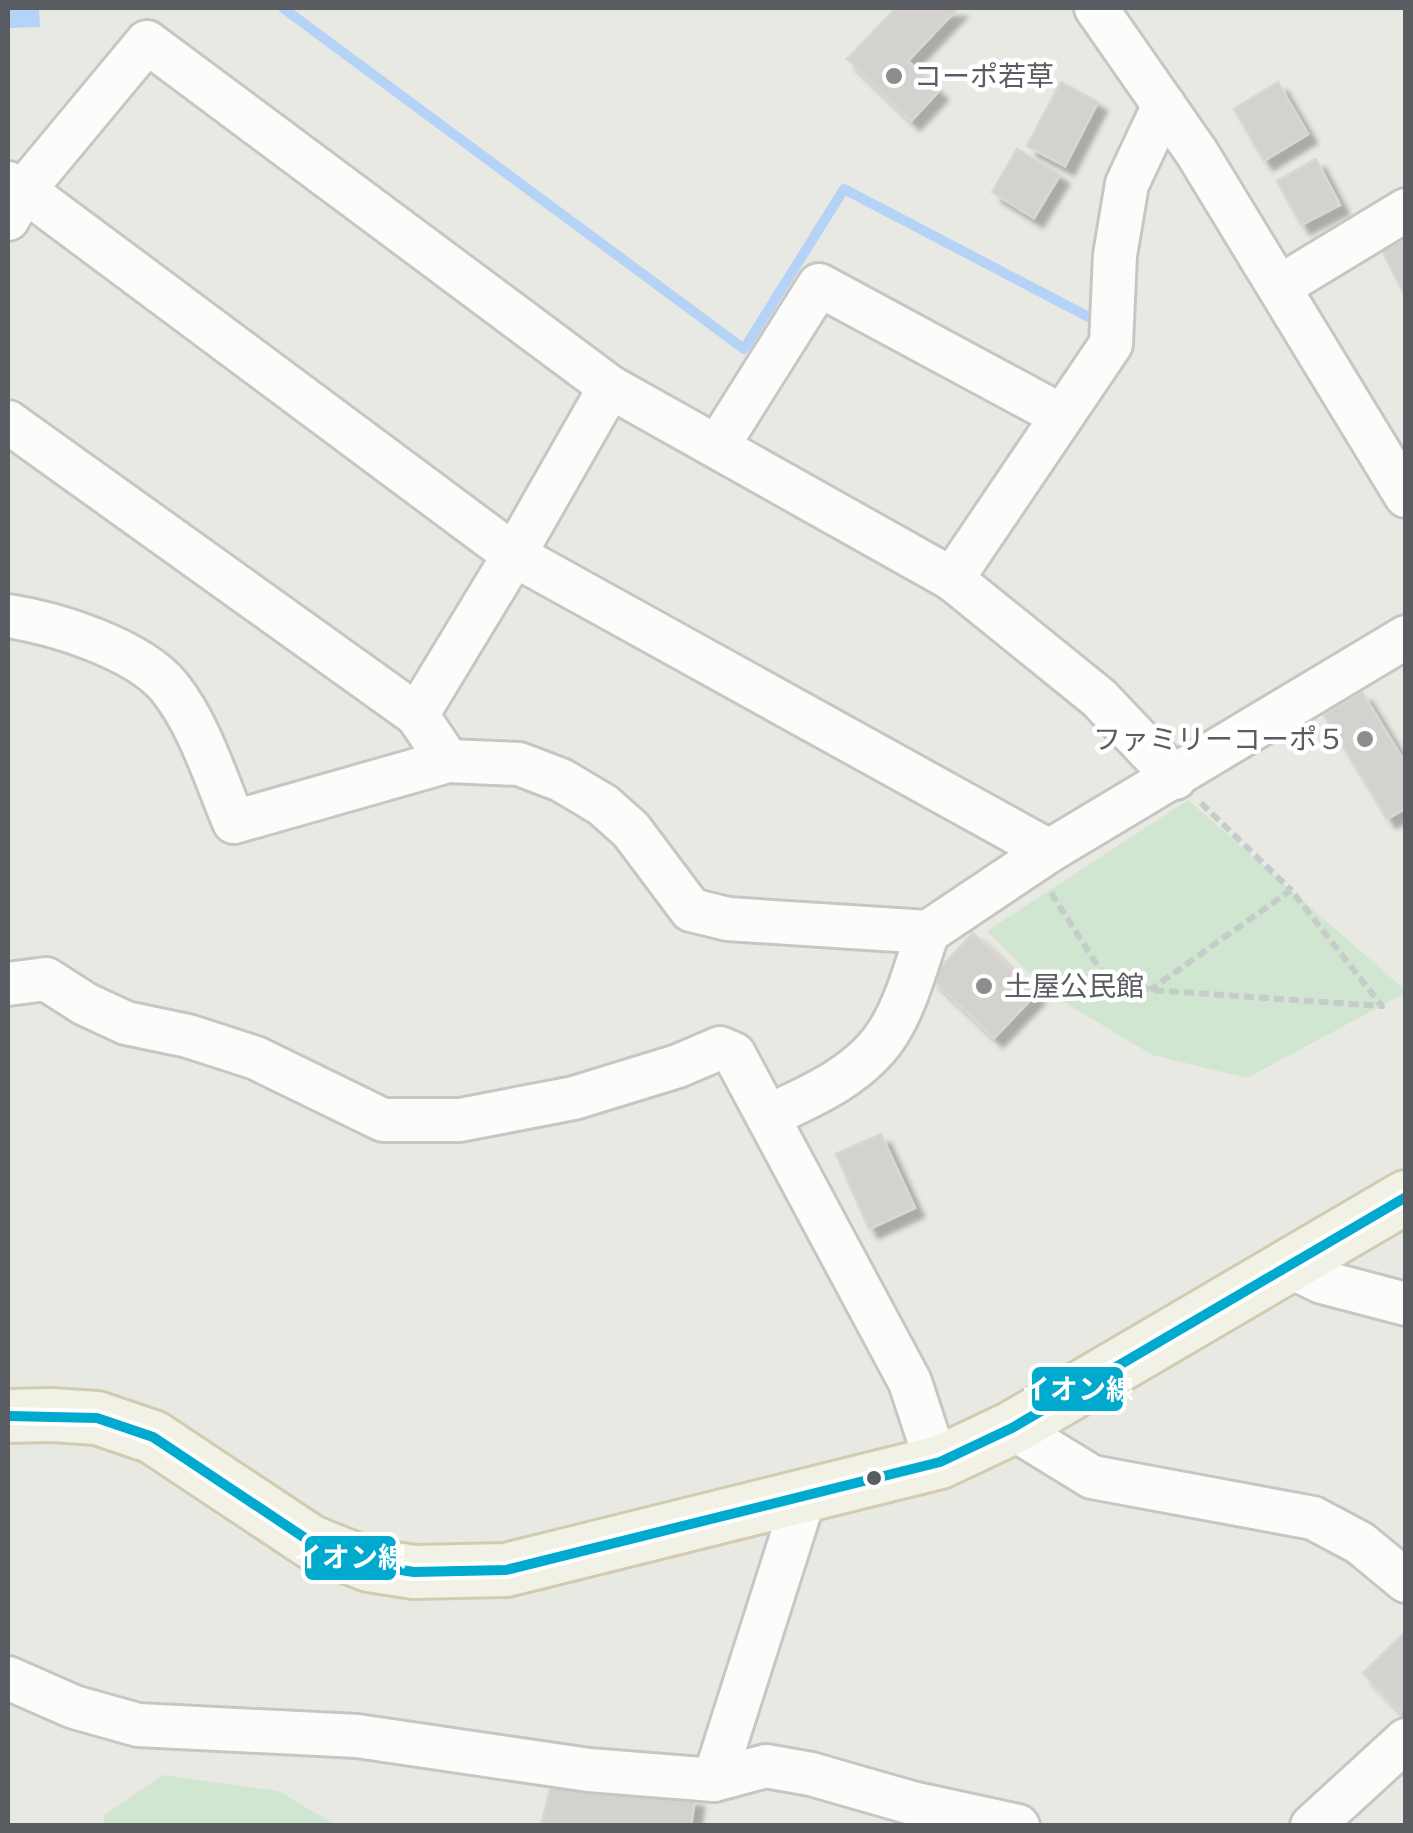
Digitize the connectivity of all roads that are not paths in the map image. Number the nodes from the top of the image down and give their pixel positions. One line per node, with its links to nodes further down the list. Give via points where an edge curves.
1 (1101, 9): 2 (street)
2 (1164, 105): 5 (street); 7 (street, via 1127,184 1110,344)
3 (13, 197): 6 (street, via 147,42); 11 (street)
4 (1406, 210): 5 (street)
5 (1279, 287): 10 (street)
6 (610, 386): 9 (street); 11 (street)
7 (1062, 416): 9 (street, via 819,286); 12 (street)
8 (8, 422): 15 (street)
9 (717, 447): 12 (street)
10 (1406, 496)
11 (514, 555): 15 (street); 18 (street)
12 (952, 578): 17 (street, via 1099,698)
13 (8, 616): 16 (street, via 103,644 168,685 194,727 234,822)
14 (1406, 637): 17 (street)
15 (417, 716): 16 (street)
16 (448, 761): 19 (street, via 519,764 602,805 631,830 691,910 728,919)
17 (1175, 778): 18 (street)
18 (1040, 857): 19 (street)
19 (928, 932): 21 (street, via 891,1028 862,1063)
20 (8, 984): 21 (street, via 46,980 126,1024 256,1058 384,1120 460,1120 574,1098 720,1048 734,1054)
21 (768, 1116): 27 (street, via 910,1382)
22 (1406, 1198): 23 (main road)
23 (1287, 1265): 24 (street, via 1322,1282); 26 (main road)
24 (1406, 1304)
25 (8, 1416): 28 (main road, via 97,1418 153,1437 311,1542 369,1565 414,1572 506,1570)
26 (1012, 1428): 27 (main road); 29 (street, via 1092,1477 1313,1518 1360,1542)
27 (940, 1462): 28 (main road)
28 (805, 1496): 32 (street)
29 (1406, 1581)
30 (8, 1678): 32 (street, via 138,1725 357,1736 589,1770)
31 (1401, 1752): 35 (street)
32 (714, 1780): 33 (street, via 766,1766 811,1774)
33 (907, 1814): 34 (street)
34 (1018, 1826)
35 (1312, 1826)

